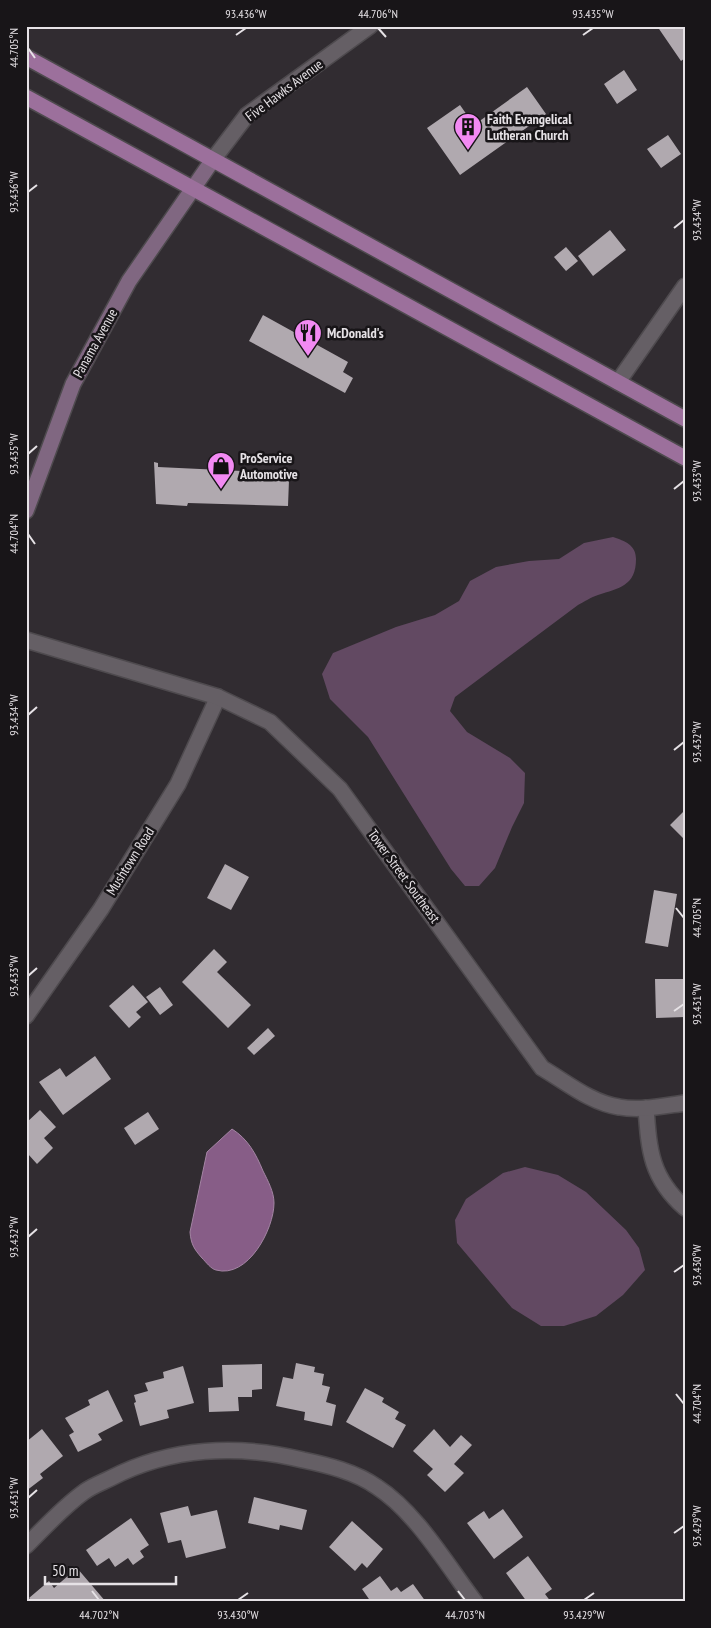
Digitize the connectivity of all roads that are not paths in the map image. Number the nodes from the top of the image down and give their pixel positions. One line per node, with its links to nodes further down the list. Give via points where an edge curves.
1 (370, 26): 4 (street, Five Hawks Avenue, via 247,115)
2 (26, 56): 4 (main road)
3 (26, 97): 5 (main road)
4 (212, 161): 5 (main road, Five Hawks Avenue); 7 (main road)
5 (192, 190): 9 (main road); 10 (main road, Panama Avenue, via 129,281 73,384)
6 (685, 286): 7 (street)
7 (618, 382): 8 (main road)
8 (685, 419)
9 (685, 458)
10 (26, 511)
11 (26, 640): 12 (street, Tower Street Southeast)
12 (218, 698): 13 (street, Mushtown Road, via 178,784 101,909); 15 (street, Tower Street Southeast, via 270,722 340,789 542,1068 590,1097 618,1107)
13 (26, 1016)
14 (685, 1103): 15 (street, Tower Street Southeast)
15 (646, 1108): 16 (street, via 652,1161 663,1184)
16 (685, 1208)
17 (26, 1546): 18 (street, via 85,1491 126,1470 165,1457 199,1451 233,1449 280,1454 321,1464 377,1486 425,1535)
18 (475, 1602)

